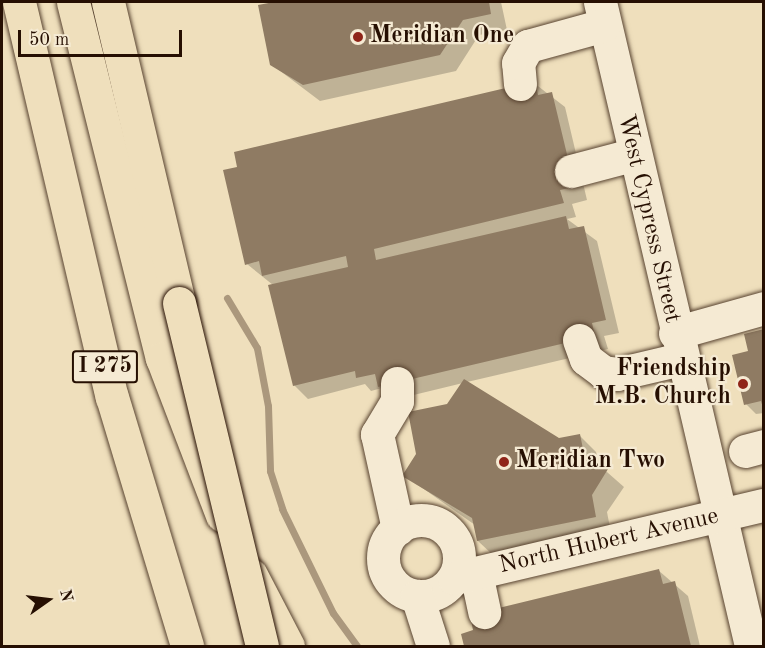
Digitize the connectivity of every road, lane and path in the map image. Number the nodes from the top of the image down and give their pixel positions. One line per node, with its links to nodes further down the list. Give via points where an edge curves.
1 (19, 2): 18 (highway, I 275, via 112,397)
2 (73, 2): 20 (highway, via 142,287 183,423 236,546)
3 (108, 2): 19 (highway, bridge)
4 (602, 13): 5 (street, via 528,46 518,63); 6 (street, West Cypress Street)
5 (520, 84)
6 (632, 155): 7 (street); 10 (street, West Cypress Street)
7 (571, 171)
8 (764, 308): 10 (street)
9 (579, 340): 10 (street, via 586,359 603,372 617,374)
10 (678, 346): 13 (street, West Cypress Street)
11 (397, 383): 14 (street, via 397,401 377,434)
12 (764, 506): 13 (street, North Hubert Avenue)
13 (720, 516): 15 (street, North Hubert Avenue); 22 (street, West Cypress Street)
14 (398, 528): 15 (street, via 427,520 450,533); 16 (street, via 385,546 385,571 399,590)
15 (465, 576): 16 (street, via 433,595); 17 (street)
16 (417, 596): 21 (street)
17 (484, 612)
18 (188, 646)
19 (262, 646)
20 (288, 646)
21 (433, 646)
22 (751, 646)

